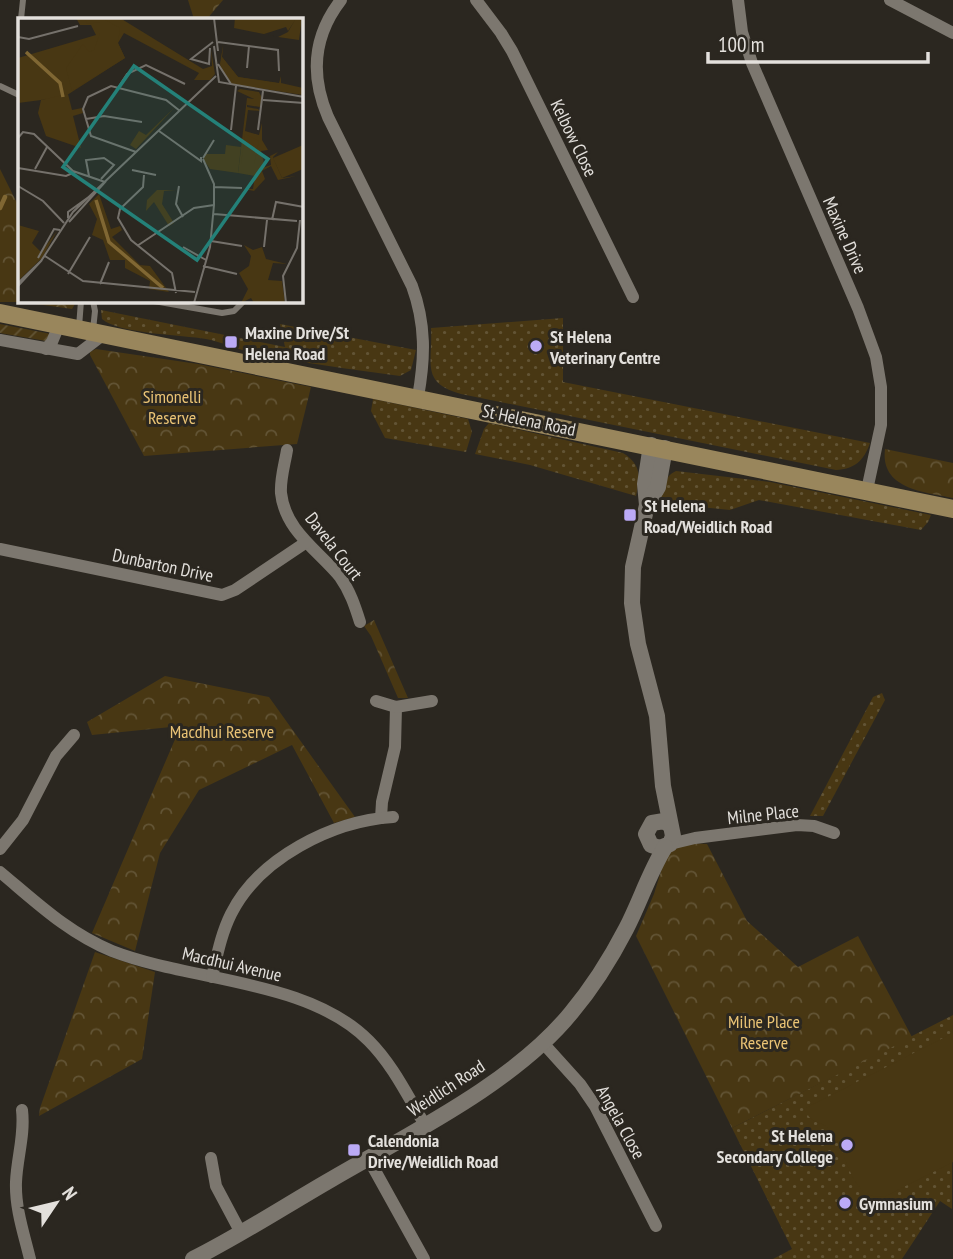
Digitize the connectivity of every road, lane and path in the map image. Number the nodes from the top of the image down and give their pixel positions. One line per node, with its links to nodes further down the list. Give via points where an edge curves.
1 (23, 0): 6 (lane)
2 (341, 0): 20 (street, via 319,42 318,88 418,302 424,348)
3 (476, 0): 10 (street, Kelbow Close, via 512,51)
4 (740, 0): 23 (street, Maxine Drive, via 752,63 876,357 882,412)
5 (890, 0): 7 (street)
6 (21, 18)
7 (953, 33)
8 (0, 86): 9 (lane)
9 (18, 95)
10 (634, 297)
11 (82, 303): 17 (lane)
12 (94, 303): 17 (lane)
13 (165, 303): 14 (lane, via 222,313 234,312)
14 (242, 303)
15 (0, 313): 16 (main road, St Helena Road)
16 (59, 325): 17 (main road, St Helena Road); 19 (street)
17 (92, 332): 19 (street, via 78,355); 20 (main road, St Helena Road)
18 (0, 340): 19 (street)
19 (46, 349)
20 (418, 397): 21 (main road, St Helena Road)
21 (658, 447): 23 (main road, St Helena Road); 32 (street, via 645,484 647,505 633,567 632,603 657,716)
22 (287, 450): 25 (street, Davela Court, via 283,502)
23 (867, 490): 24 (main road, St Helena Road)
24 (953, 509)
25 (305, 543): 26 (street, Dunbarton Drive, via 222,595); 27 (street, Davela Court, via 341,578)
26 (0, 549)
27 (360, 622)
28 (376, 701): 30 (street)
29 (432, 701): 30 (street)
30 (396, 707): 40 (street, via 395,747 382,802 387,817 322,836 260,875 231,913)
31 (74, 735): 37 (street, via 56,756 23,820)
32 (663, 786): 33 (street); 35 (street)
33 (652, 822): 35 (street, via 664,821); 36 (street, via 646,829)
34 (834, 833): 35 (street, Milne Place, via 797,825 695,838)
35 (669, 836): 36 (street, via 656,848); 39 (street, Weidlich Road)
36 (648, 842): 39 (street, Weidlich Road)
37 (0, 849)
38 (0, 872): 40 (street, Macdhui Avenue, via 49,915 87,939 132,957)
39 (648, 875): 41 (street, Weidlich Road, via 607,963 572,1013)
40 (212, 977): 43 (street, Macdhui Avenue, via 300,999 354,1027 382,1055)
41 (543, 1043): 43 (street, Weidlich Road); 46 (street, Angela Close, via 588,1095)
42 (22, 1110): 48 (street, via 16,1194)
43 (425, 1125): 45 (street, Weidlich Road)
44 (211, 1158): 47 (street, via 216,1186)
45 (368, 1158): 47 (street, Weidlich Road); 50 (street)
46 (656, 1226)
47 (241, 1233): 49 (street, Weidlich Road)
48 (30, 1259)
49 (193, 1259)
50 (424, 1259)

